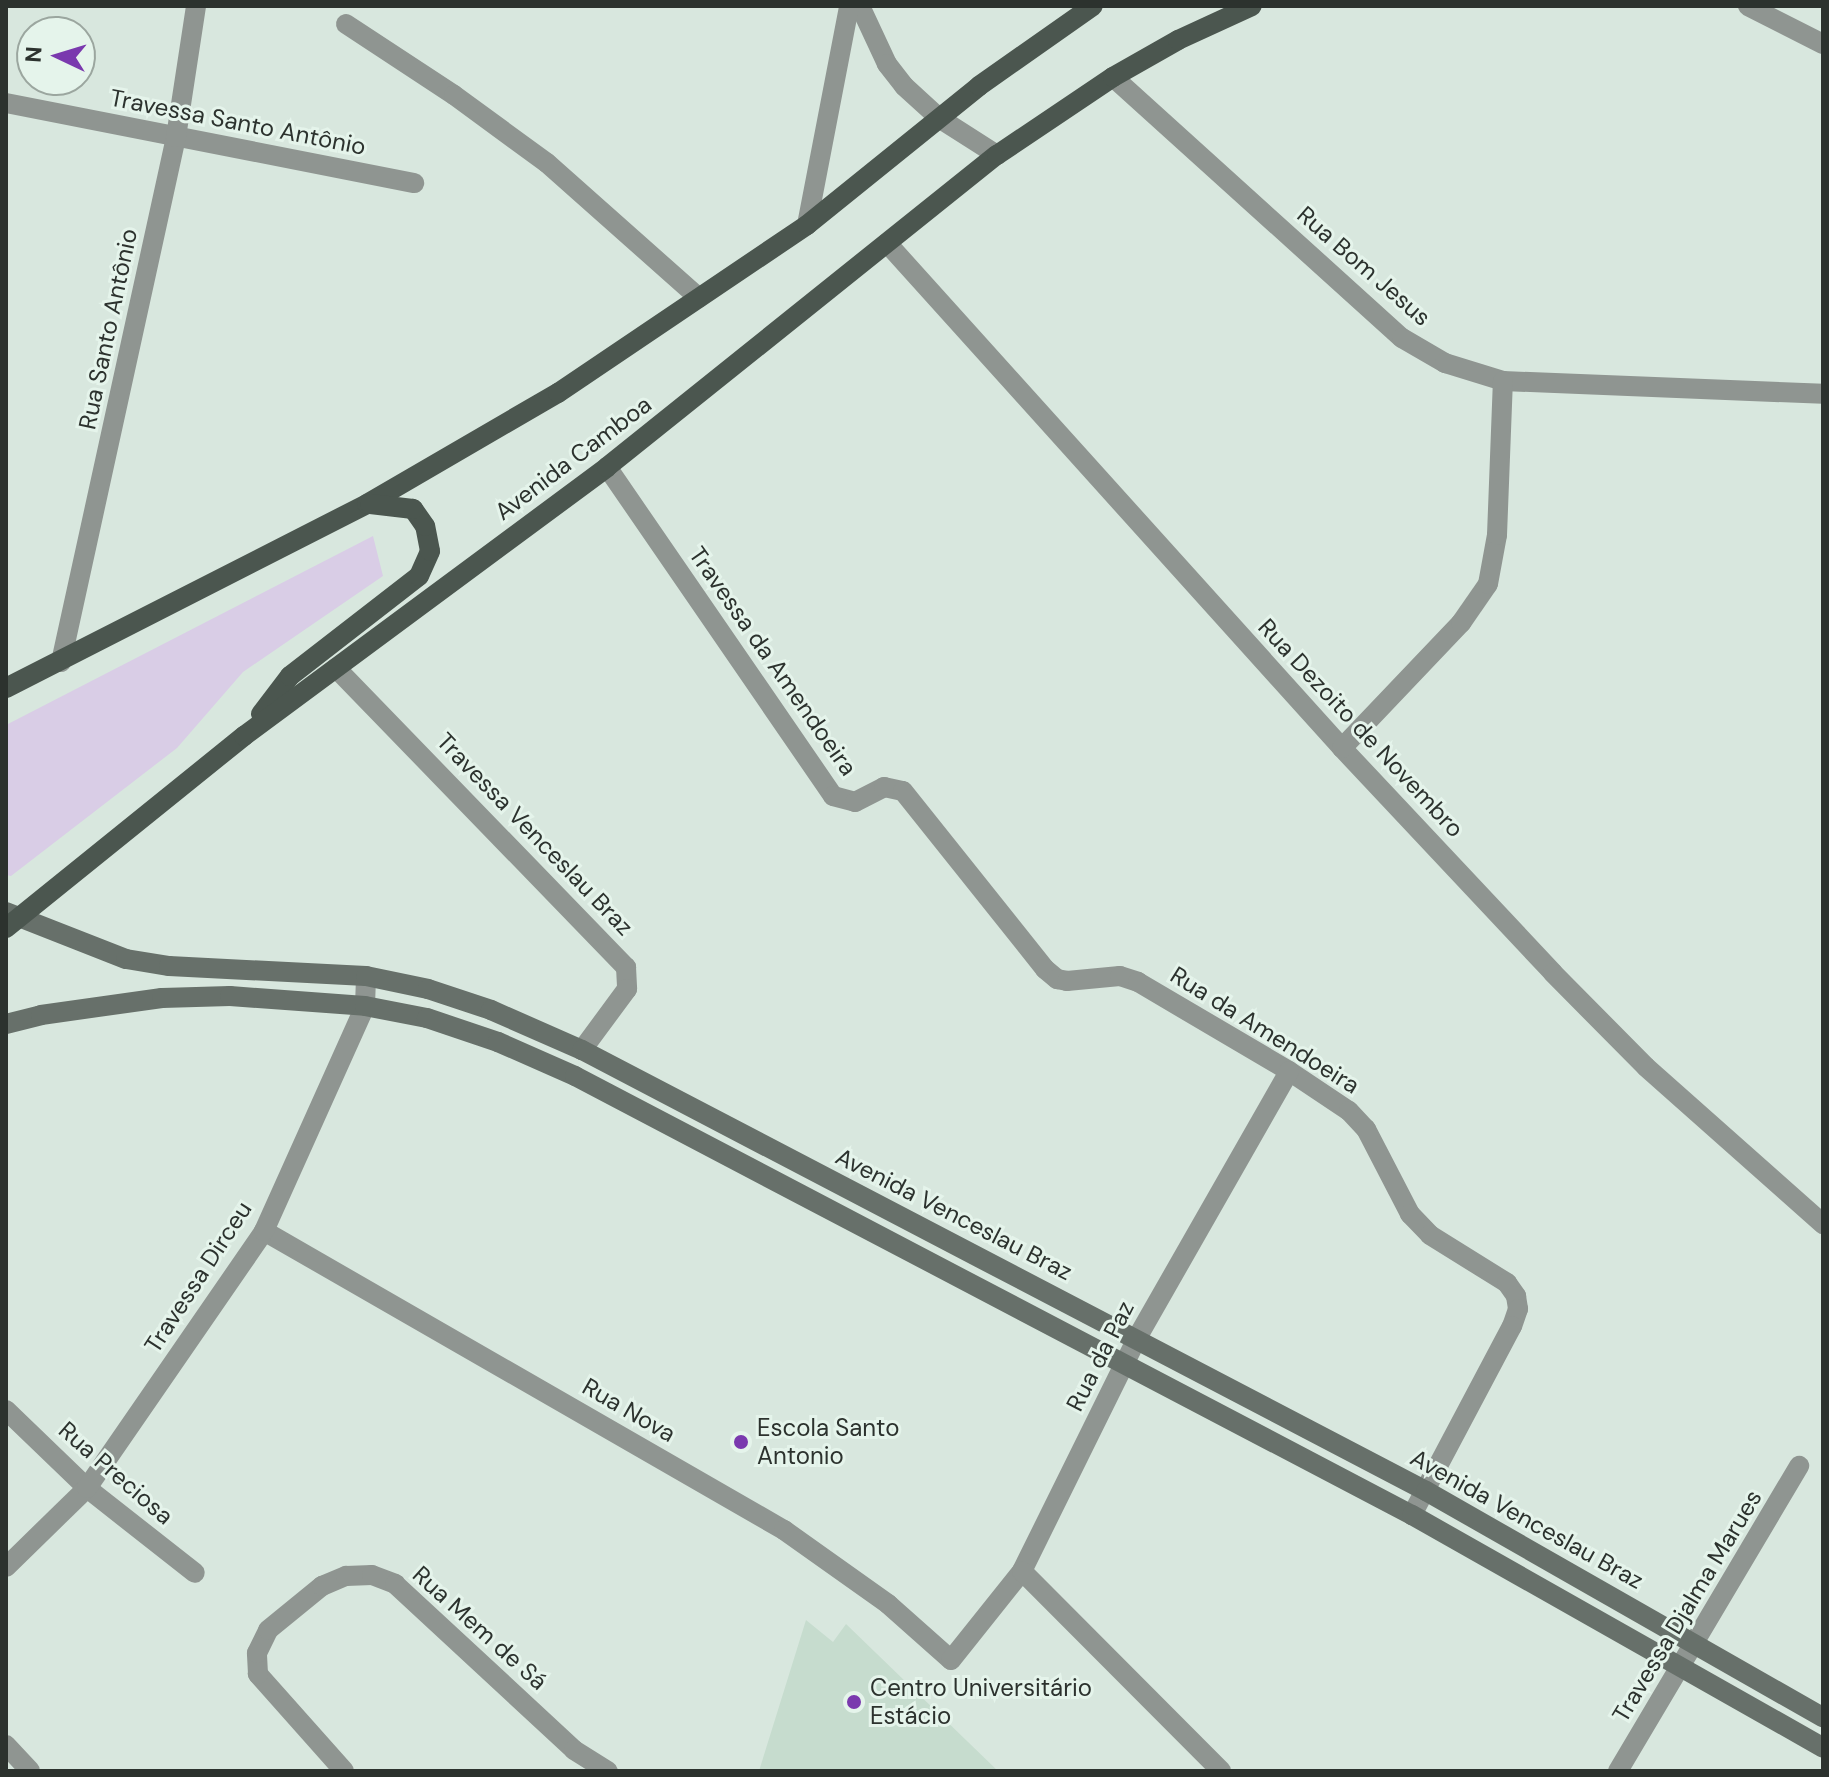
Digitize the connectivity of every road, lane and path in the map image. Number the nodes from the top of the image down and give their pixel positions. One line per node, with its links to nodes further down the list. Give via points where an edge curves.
1 (196, 6): 14 (street, Rua Santo Antônio)
2 (849, 6): 17 (street)
3 (860, 6): 13 (street, via 887,64)
4 (1093, 6): 13 (main road)
5 (1220, 6): 9 (main road)
6 (1252, 6): 9 (main road)
7 (1748, 6): 10 (street)
8 (346, 24): 19 (street, via 547,163)
9 (1178, 40): 11 (main road, Avenida Camboa)
10 (1823, 44)
11 (1113, 77): 15 (main road, Avenida Camboa); 20 (street, Rua Bom Jesus, via 1402,338 1445,363)
12 (6, 103): 14 (street, Travessa Santo Antônio)
13 (939, 118): 15 (street); 17 (main road)
14 (176, 137): 16 (street, Travessa Santo Antônio); 24 (street, Rua Santo Antônio)
15 (997, 155): 18 (main road, Avenida Camboa)
16 (414, 183)
17 (807, 225): 19 (main road)
18 (887, 243): 22 (main road, Avenida Camboa); 28 (street, Rua Dezoito de Novembro)
19 (699, 298): 23 (main road, via 558,393)
20 (1503, 381): 21 (street, Rua Bom Jesus); 28 (street, via 1497,535 1488,584 1461,623)
21 (1823, 394)
22 (607, 467): 25 (main road, Avenida Camboa); 30 (street, Travessa da Amendoeira, via 833,796 855,802 884,787 903,791)
23 (367, 504): 24 (main road); 27 (main road, via 413,509 425,526 430,551 419,576 290,676)
24 (61, 662): 26 (main road)
25 (336, 668): 27 (main road, Avenida Camboa); 34 (street, Travessa Venceslau Braz, via 626,967 627,989)
26 (6, 688)
27 (244, 736): 29 (main road, Avenida Camboa)
28 (1342, 748): 36 (street, Rua Dezoito de Novembro, via 1646,1067)
29 (11, 920): 31 (main road, Avenida Venceslau Braz, via 126,959 169,966)
30 (1045, 969): 35 (street, Rua da Amendoeira, via 1067,981 1120,976 1138,982)
31 (366, 976): 32 (street, Travessa Dirceu); 34 (main road, Avenida Venceslau Braz, via 491,1010)
32 (365, 1006): 33 (main road, via 230,996 162,998); 37 (street, Travessa Dirceu); 39 (main road, via 427,1018 575,1076)
33 (6, 1024)
34 (582, 1050): 38 (main road, Avenida Venceslau Braz)
35 (1289, 1071): 38 (street, Rua da Paz); 43 (street, Rua da Amendoeira, via 1349,1111 1366,1129 1410,1214 1430,1235 1507,1283 1516,1296 1512,1326)
36 (1823, 1224)
37 (264, 1231): 42 (street, Travessa Dirceu); 49 (street, Rua Nova, via 784,1530 888,1604)
38 (1137, 1338): 39 (street, Rua da Paz); 43 (main road, Avenida Venceslau Braz)
39 (1124, 1364): 44 (main road); 46 (street, Rua da Paz)
40 (6, 1410): 42 (street, Rua Preciosa)
41 (1799, 1466): 48 (street, Travessa Djalma Marues)
42 (87, 1488): 45 (street, Travessa Dirceu); 47 (street, Rua Preciosa)
43 (1426, 1491): 44 (street, Rua da Amendoeira); 48 (main road, Avenida Venceslau Braz)
44 (1412, 1515): 50 (main road)
45 (6, 1567)
46 (1022, 1571): 49 (street, Rua da Paz); 57 (street)
47 (195, 1573)
48 (1696, 1644): 50 (street, Travessa Djalma Marues); 51 (main road, Avenida Venceslau Braz)
49 (951, 1660)
50 (1682, 1667): 53 (main road); 58 (street, Travessa Djalma Marues)
51 (1823, 1717)
52 (6, 1745): 54 (street)
53 (1823, 1748)
54 (30, 1771)
55 (344, 1771): 56 (street, Rua Mem de Sá, via 258,1674 257,1653 268,1630 322,1586 346,1576 372,1575 395,1584 574,1750)
56 (608, 1771)
57 (1221, 1771)
58 (1618, 1771)

